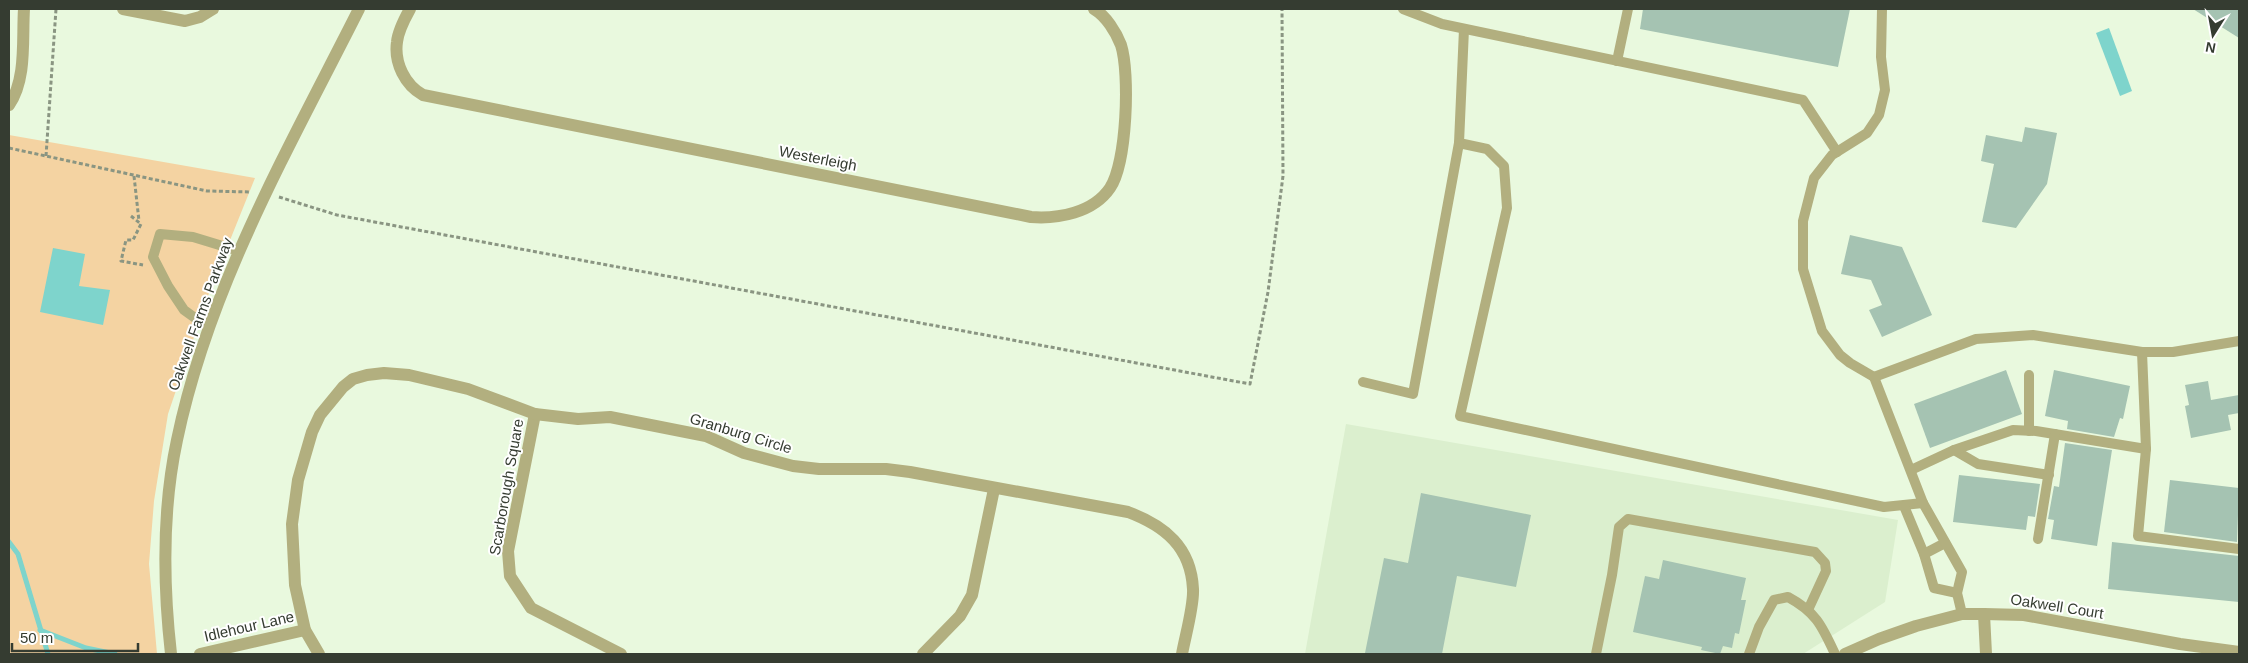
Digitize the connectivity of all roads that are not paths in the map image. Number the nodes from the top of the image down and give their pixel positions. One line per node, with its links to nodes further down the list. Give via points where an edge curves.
1 (24, 9): 12 (street, via 20,79)
2 (123, 9): 3 (street, via 185,21)
3 (213, 9)
4 (359, 9): 15 (street, Oakwell Farms Parkway)
5 (410, 9): 6 (street, Westerleigh, via 397,40 396,52 402,75 415,91 423,95 1046,218 1068,215 1090,205 1110,189 1121,156 1124,139 1123,55 1110,25)
6 (1094, 9)
7 (1403, 9): 10 (lane)
8 (1628, 9): 11 (lane)
9 (1882, 9): 14 (lane, via 1885,90 1879,115 1867,133)
10 (1464, 29): 11 (lane); 13 (lane)
11 (1618, 61): 14 (lane, via 1803,100)
12 (9, 105)
13 (1459, 143): 21 (lane, via 1413,394); 31 (lane, via 1487,149 1504,166 1507,208 1460,416 1884,507)
14 (1836, 152): 20 (lane, via 1814,178 1803,222 1803,269 1826,336 1850,364)
15 (239, 252): 16 (street, Oakwell Farms Parkway); 16 (lane, via 193,237 160,234 153,257 168,286 184,310)
16 (209, 328): 43 (street, Oakwell Farms Parkway, via 176,441 170,488 165,551 166,612)
17 (2239, 341): 18 (lane, via 2173,352)
18 (2142, 352): 20 (lane, via 2033,335 1976,339); 25 (lane)
19 (2029, 375): 23 (lane)
20 (1874, 377): 27 (lane)
21 (1363, 382)
22 (535, 414): 29 (street, Granburg Circle, via 578,419 610,417 706,436 744,453 794,466 886,469); 40 (street, Granburg Circle, via 468,389 409,375 367,375 343,387 320,415 298,480 292,555); 46 (street, Scarborough Square, via 508,551 510,576 530,608)
23 (2029, 430): 24 (lane); 26 (lane, via 2013,430)
24 (2055, 434): 25 (lane); 28 (lane)
25 (2146, 449): 34 (lane, via 2138,536)
26 (1954, 450): 27 (lane); 28 (lane, via 1978,464)
27 (1911, 470): 30 (lane)
28 (2049, 475): 32 (lane)
29 (994, 489): 47 (street, via 972,595 960,616); 48 (street, Granburg Circle, via 1128,512 1152,521 1172,537 1189,566 1194,591)
30 (1923, 503): 31 (lane); 33 (lane)
31 (1904, 506): 35 (lane)
32 (2038, 539)
33 (1946, 543): 35 (lane); 36 (lane, via 1962,572)
34 (2239, 549)
35 (1924, 554): 36 (lane, via 1934,588)
36 (1957, 593): 38 (lane)
37 (1808, 610): 49 (lane, via 1826,571 1825,563 1815,552 1628,519 1619,528); 50 (lane, via 1788,597 1774,600); 51 (lane, via 1820,624)
38 (1962, 614): 39 (street, Oakwell Court); 52 (street, Oakwell Court, via 1897,632)
39 (1984, 614): 41 (street, Oakwell Court, via 2024,615); 53 (street)
40 (305, 630): 44 (street, Idlehour Lane); 45 (street, Granburg Circle)
41 (2179, 649): 42 (street, Oakwell Court)
42 (2239, 652)
43 (171, 654)
44 (200, 654)
45 (319, 654)
46 (621, 654)
47 (923, 654)
48 (1182, 654)
49 (1596, 654)
50 (1749, 654)
51 (1835, 654)
52 (1845, 654)
53 (1986, 654)

